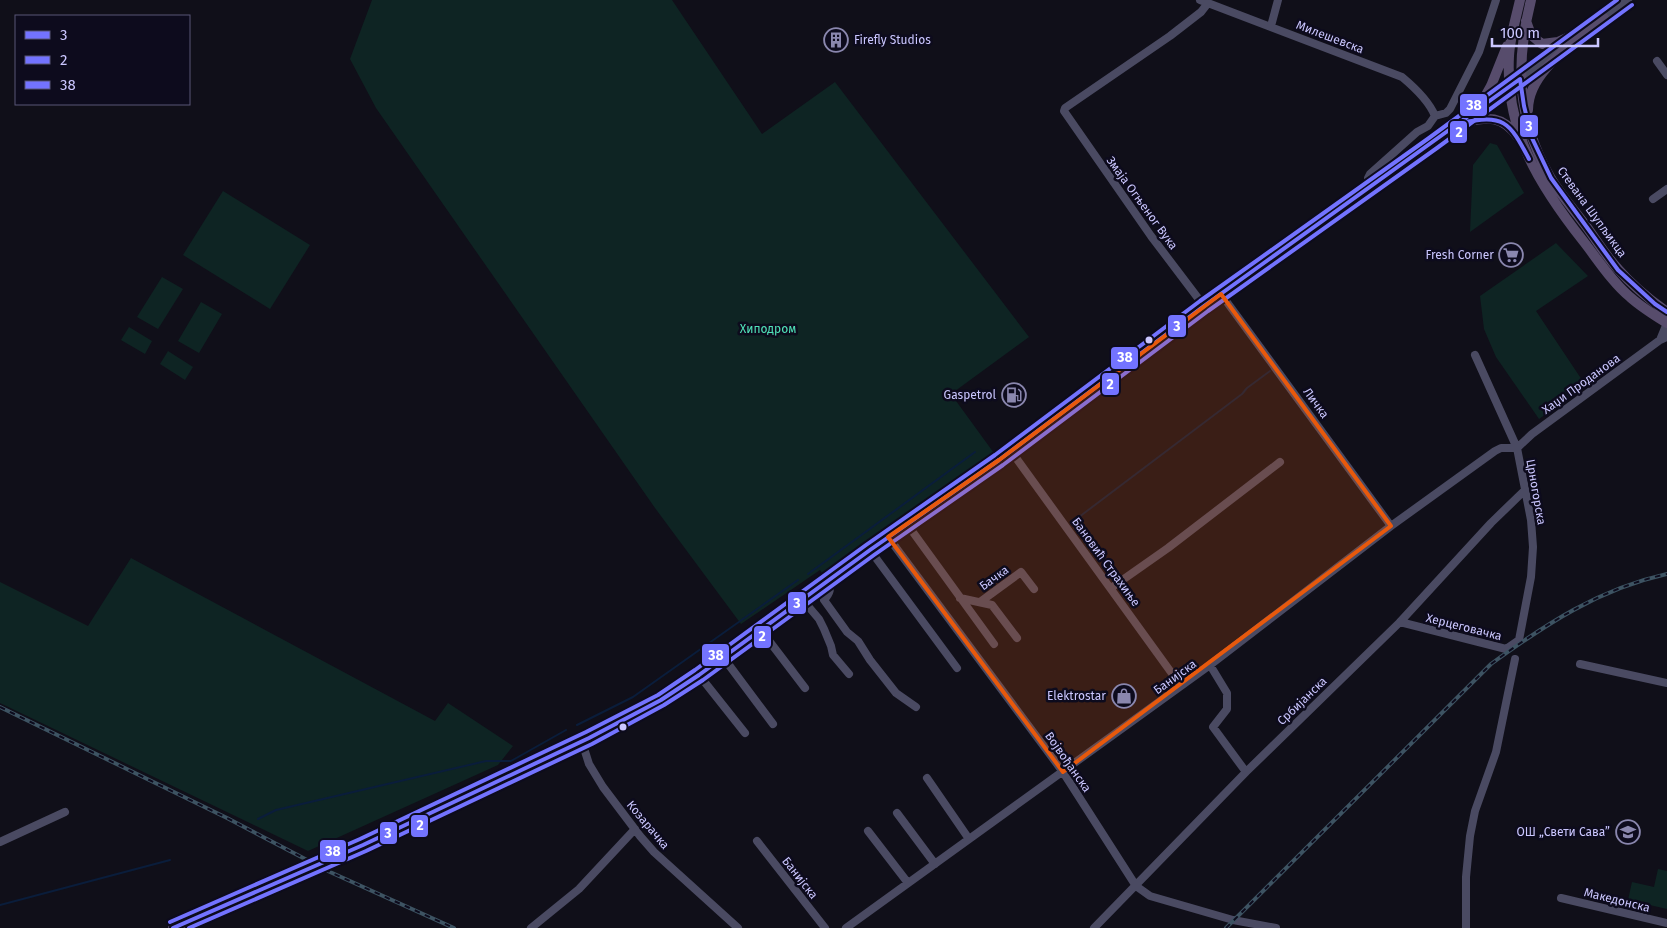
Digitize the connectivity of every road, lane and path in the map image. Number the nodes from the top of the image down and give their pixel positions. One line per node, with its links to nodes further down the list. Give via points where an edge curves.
1 (1278, 0): 10 (street)
2 (1496, 0): 17 (street, via 1479,52 1455,102 1446,113)
3 (1520, 0): 11 (main road)
4 (1531, 0): 8 (main road, Стевана Шупљикца)
5 (1628, 0): 7 (street)
6 (1204, 2): 10 (street, Милешевска); 25 (street, Змаја Огњеног Вука, via 1201,12 1064,111)
7 (1604, 18): 9 (street); 19 (main road, via 1547,66 1535,83 1528,106)
8 (1526, 20): 9 (main road, via 1531,34 1542,44 1558,42); 14 (main road, Стевана Шупљикца)
9 (1594, 25): 14 (street)
10 (1271, 26): 17 (street, Милешевска, via 1402,77)
11 (1513, 32): 15 (main road, Стевана Шупљикца, via 1509,55); 16 (main road)
12 (1657, 61): 13 (street)
13 (1667, 75)
14 (1520, 79): 15 (main road); 19 (main road, Стевана Шупљикца)
15 (1510, 86): 16 (main road); 20 (main road, Стевана Шупљикца)
16 (1478, 109): 18 (main road)
17 (1435, 116): 21 (street, via 1428,126 1370,174 1368,178)
18 (1460, 123): 20 (main road, via 1496,119 1512,128); 21 (main road)
19 (1530, 131): 26 (main road, Стевана Шупљикца, via 1551,178 1618,270)
20 (1521, 142): 27 (main road, Стевана Шупљикца, via 1553,200 1614,279 1629,296)
21 (1373, 186): 24 (main road)
22 (1667, 188): 23 (street)
23 (1653, 199)
24 (1222, 294): 25 (main road); 35 (street, Личка)
25 (1204, 306): 31 (main road)
26 (1667, 312)
27 (1667, 323): 28 (street)
28 (1664, 339): 30 (street, Хаџи Проданова)
29 (1475, 355): 30 (street, Црногорска)
30 (1517, 448): 33 (street, Црногорска); 35 (street, Банијска, via 1495,451)
31 (1011, 450): 34 (main road); 39 (street, Бановић Страхиње)
32 (1280, 462): 39 (street)
33 (1525, 490): 44 (street, Србијанска); 47 (street, Црногорска, via 1533,547 1528,598)
34 (906, 524): 36 (main road); 41 (street)
35 (1391, 526): 52 (street, Банијска)
36 (888, 537): 37 (main road); 63 (street, Војвођанска)
37 (870, 550): 38 (main road); 53 (street)
38 (827, 581): 42 (main road); 59 (street, via 830,594 824,600 896,693)
39 (1110, 588): 57 (street, Бановић Страхиње)
40 (1034, 589): 43 (street, Бачка, via 1021,572)
41 (960, 598): 43 (street); 48 (street)
42 (802, 599): 45 (main road); 54 (street, via 819,619 833,655)
43 (980, 602): 46 (street, via 992,605)
44 (1400, 622): 47 (street, Херцеговачка, via 1506,649); 64 (street, Србијанска)
45 (760, 629): 49 (main road); 58 (street)
46 (1017, 638)
47 (1519, 640)
48 (994, 644)
49 (723, 658): 55 (main road); 60 (street)
50 (1515, 659): 86 (street, via 1496,752 1474,819 1466,876)
51 (1580, 664): 56 (street)
52 (1210, 665): 57 (street, Банијска); 64 (street, via 1226,693 1227,708 1213,727)
53 (957, 668)
54 (849, 674)
55 (699, 675): 61 (street); 62 (main road, via 661,700)
56 (1667, 683)
57 (1181, 686): 63 (street, Банијска)
58 (805, 688)
59 (916, 708)
60 (773, 724)
61 (745, 734)
62 (582, 742): 68 (street, Козарачка, via 589,764 603,787); 79 (main road, via 363,845)
63 (1063, 772): 70 (street, Банијска); 75 (street, Војвођанска)
64 (1246, 772): 75 (street, Србијанска)
65 (927, 778): 70 (street)
66 (65, 812): 72 (street)
67 (897, 814): 73 (street)
68 (635, 829): 80 (street, via 579,889); 81 (street, Козарачка, via 654,852)
69 (868, 831): 74 (street)
70 (969, 839): 73 (street, Банијска)
71 (758, 841): 82 (street, Банијска)
72 (0, 842)
73 (935, 864): 74 (street, Банијска)
74 (908, 883): 83 (street, Банијска)
75 (1136, 886): 78 (street, Војвођанска, via 1150,896); 84 (street, Србијанска)
76 (1561, 898): 77 (street, Македонска)
77 (1667, 924)
78 (1257, 926): 85 (street, Војвођанска)
79 (173, 928)
80 (531, 928)
81 (738, 928)
82 (825, 928)
83 (846, 928)
84 (1094, 928)
85 (1276, 928)
86 (1466, 928)

